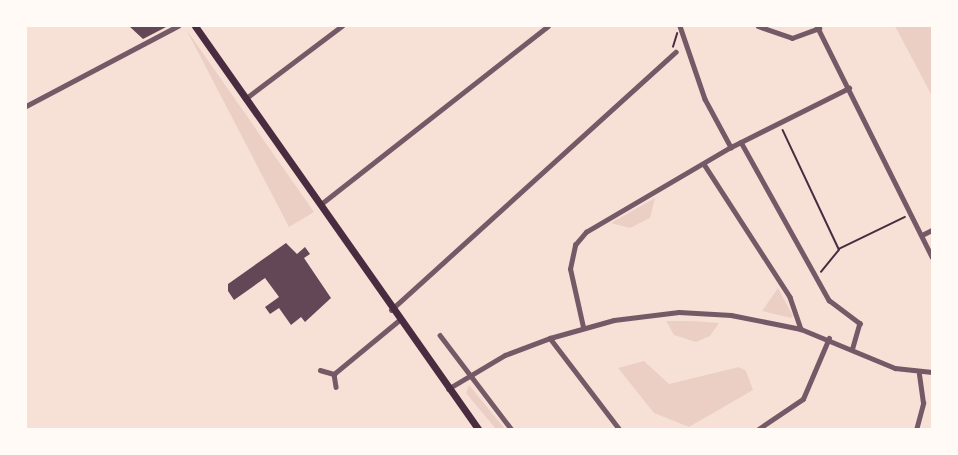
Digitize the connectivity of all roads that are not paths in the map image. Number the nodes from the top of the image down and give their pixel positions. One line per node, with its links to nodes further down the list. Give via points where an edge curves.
1 (178, 26): 11 (street)
2 (195, 26): 10 (main road)
3 (342, 26): 10 (street, via 295,56)
4 (548, 26): 15 (street)
5 (758, 26): 6 (street, via 792,38)
6 (818, 27): 9 (street)
7 (681, 28): 13 (street, via 705,99)
8 (676, 52): 19 (street)
9 (849, 88): 12 (street); 17 (street)
10 (245, 99): 15 (main road)
11 (26, 106)
12 (741, 142): 13 (street); 26 (street, via 814,276 834,305 860,323)
13 (731, 147): 14 (street)
14 (704, 164): 21 (street, via 580,238 570,269); 22 (street, via 790,297)
15 (321, 204): 19 (main road)
16 (933, 230): 17 (street)
17 (922, 235): 18 (street)
18 (933, 257)
19 (391, 310): 20 (main road)
20 (398, 321): 29 (street); 33 (main road)
21 (583, 327): 22 (street, via 679,312); 24 (street)
22 (801, 328): 25 (street)
23 (440, 335): 31 (street)
24 (550, 338): 31 (street); 36 (street)
25 (829, 338): 26 (street); 37 (street, via 803,399)
26 (853, 348): 30 (street)
27 (320, 370): 29 (street)
28 (933, 372): 30 (street)
29 (334, 374): 32 (street)
30 (919, 374): 38 (street, via 922,403)
31 (468, 377): 33 (street); 35 (street)
32 (336, 387)
33 (447, 390): 34 (main road)
34 (479, 429)
35 (512, 429)
36 (621, 429)
37 (757, 429)
38 (916, 429)

